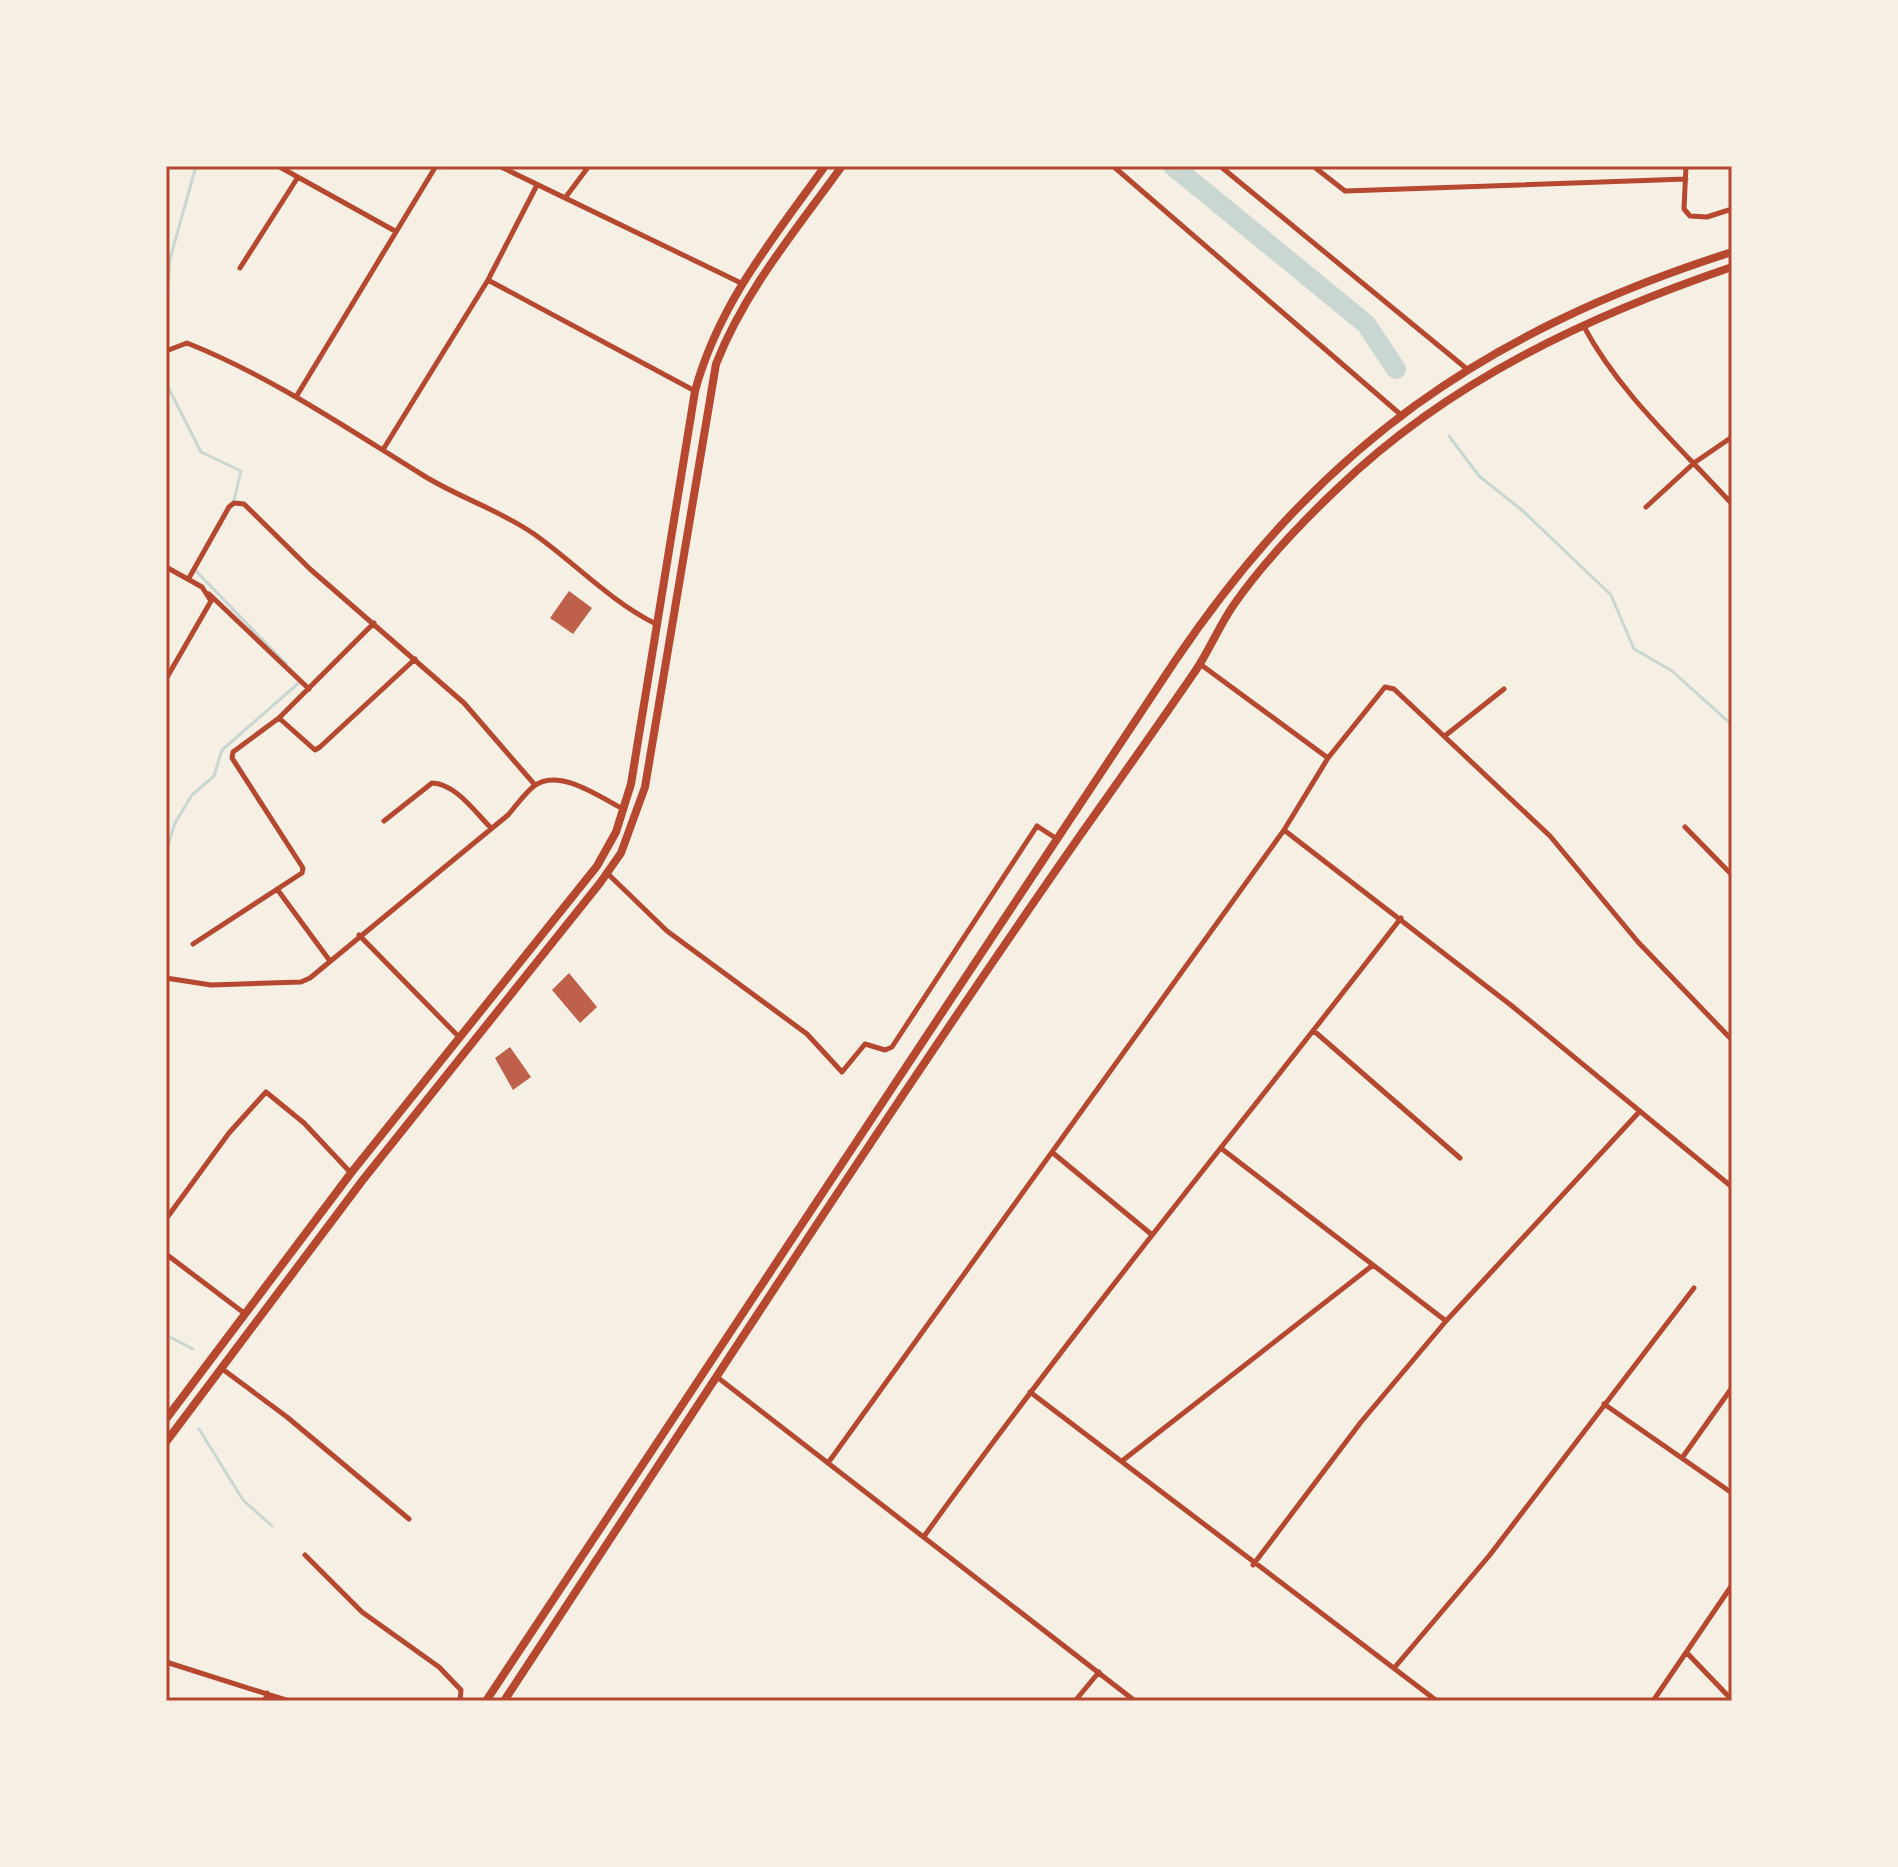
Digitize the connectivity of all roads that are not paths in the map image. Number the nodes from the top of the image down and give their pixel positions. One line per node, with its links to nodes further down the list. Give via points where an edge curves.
1 (278, 166): 11 (street)
2 (436, 166): 16 (street)
3 (499, 166): 13 (street)
4 (589, 166): 14 (street)
5 (825, 166): 21 (main road)
6 (842, 166): 34 (main road, via 761,277 728,335 716,364)
7 (1113, 166): 27 (street)
8 (1220, 166): 24 (street)
9 (1313, 166): 12 (street, via 1345,191)
10 (1686, 166): 12 (street)
11 (298, 177): 16 (street); 19 (street)
12 (1686, 179): 15 (street, via 1684,209 1690,216)
13 (537, 185): 14 (street); 20 (street)
14 (565, 198): 21 (street)
15 (1732, 209)
16 (395, 231): 26 (street)
17 (1732, 252): 24 (main road, via 1587,305)
18 (1732, 267): 22 (main road)
19 (240, 268)
20 (488, 280): 25 (street); 29 (street)
21 (741, 283): 25 (main road, via 715,329)
22 (1583, 325): 30 (street, via 1638,403); 41 (main road, via 1452,397 1340,486 1233,606)
23 (166, 351): 26 (street, via 187,343)
24 (1467, 369): 27 (main road)
25 (695, 391): 33 (main road)
26 (296, 397): 29 (street)
27 (1400, 414): 54 (main road, via 1328,478 1241,571)
28 (1732, 437): 30 (street)
29 (384, 448): 39 (street, via 424,476 533,533 582,575)
30 (1694, 463): 31 (street); 32 (street)
31 (1732, 504)
32 (1646, 507)
33 (675, 515): 34 (main road); 39 (main road)
34 (688, 518): 55 (main road, via 645,787 629,837)
35 (166, 567): 36 (street)
36 (189, 578): 37 (street); 38 (street, via 229,507 244,504)
37 (209, 593): 42 (street, via 211,601); 43 (street)
38 (374, 623): 40 (street); 43 (street)
39 (657, 625): 49 (main road)
40 (415, 659): 45 (street, via 315,750); 48 (street, via 464,703)
41 (1200, 664): 47 (street); 82 (main road, via 1028,910)
42 (166, 679)
43 (309, 689): 45 (street)
44 (1504, 689): 46 (street)
45 (279, 718): 57 (street, via 238,746 232,758 303,868)
46 (1446, 735): 47 (street, via 1385,687); 65 (street, via 1550,836 1638,942)
47 (1328, 758): 53 (street)
48 (535, 785): 49 (street, via 549,778 564,780); 52 (street)
49 (625, 810): 64 (main road, via 597,866)
50 (384, 821): 52 (street, via 439,783)
51 (1685, 827): 56 (street)
52 (491, 828): 59 (street)
53 (1284, 830): 58 (street); 70 (street)
54 (1058, 840): 55 (street, via 1037,826 892,1047 865,1044 842,1072 807,1034 667,931); 106 (main road)
55 (607, 873): 68 (main road)
56 (1732, 875)
57 (277, 889): 60 (street); 61 (street)
58 (1401, 918): 63 (street); 67 (street)
59 (359, 935): 61 (street); 64 (street)
60 (193, 944)
61 (330, 961): 62 (street, via 301,982 211,985)
62 (166, 978)
63 (1314, 1031): 69 (street); 71 (street)
64 (459, 1037): 66 (main road)
65 (1732, 1040)
66 (406, 1104): 68 (main road); 72 (main road)
67 (1640, 1111): 73 (street); 80 (street)
68 (417, 1113): 81 (main road)
69 (1222, 1149): 75 (street); 77 (street)
70 (1053, 1153): 75 (street); 90 (street)
71 (1460, 1158)
72 (351, 1173): 74 (street, via 266,1092); 79 (main road)
73 (1732, 1187)
74 (166, 1219)
75 (1151, 1234): 84 (street)
76 (166, 1254): 79 (street)
77 (1373, 1265): 80 (street); 89 (street)
78 (1694, 1288): 85 (street)
79 (244, 1313): 86 (main road)
80 (1446, 1321): 95 (street, via 1361,1422)
81 (221, 1368): 87 (main road); 92 (street)
82 (717, 1377): 90 (street); 107 (main road)
83 (1731, 1389): 88 (street)
84 (1030, 1392): 89 (street); 93 (street)
85 (1604, 1404): 88 (street); 99 (street, via 1489,1556)
86 (166, 1419)
87 (166, 1442)
88 (1682, 1458): 91 (street)
89 (1122, 1461): 95 (street)
90 (828, 1463): 93 (street)
91 (1732, 1493)
92 (409, 1519)
93 (925, 1535): 100 (street)
94 (305, 1555): 105 (street, via 362,1612 439,1667 461,1690)
95 (1253, 1565): 99 (street)
96 (1732, 1585): 97 (street)
97 (1687, 1653): 102 (street); 111 (street)
98 (166, 1662): 101 (street)
99 (1395, 1667): 110 (street)
100 (1099, 1672): 108 (street); 109 (street)
101 (267, 1693): 103 (street); 104 (street)
102 (1732, 1700)
103 (265, 1701)
104 (289, 1701)
105 (460, 1701)
106 (486, 1701)
107 (504, 1701)
108 (1075, 1701)
109 (1135, 1701)
110 (1437, 1701)
111 (1653, 1701)

